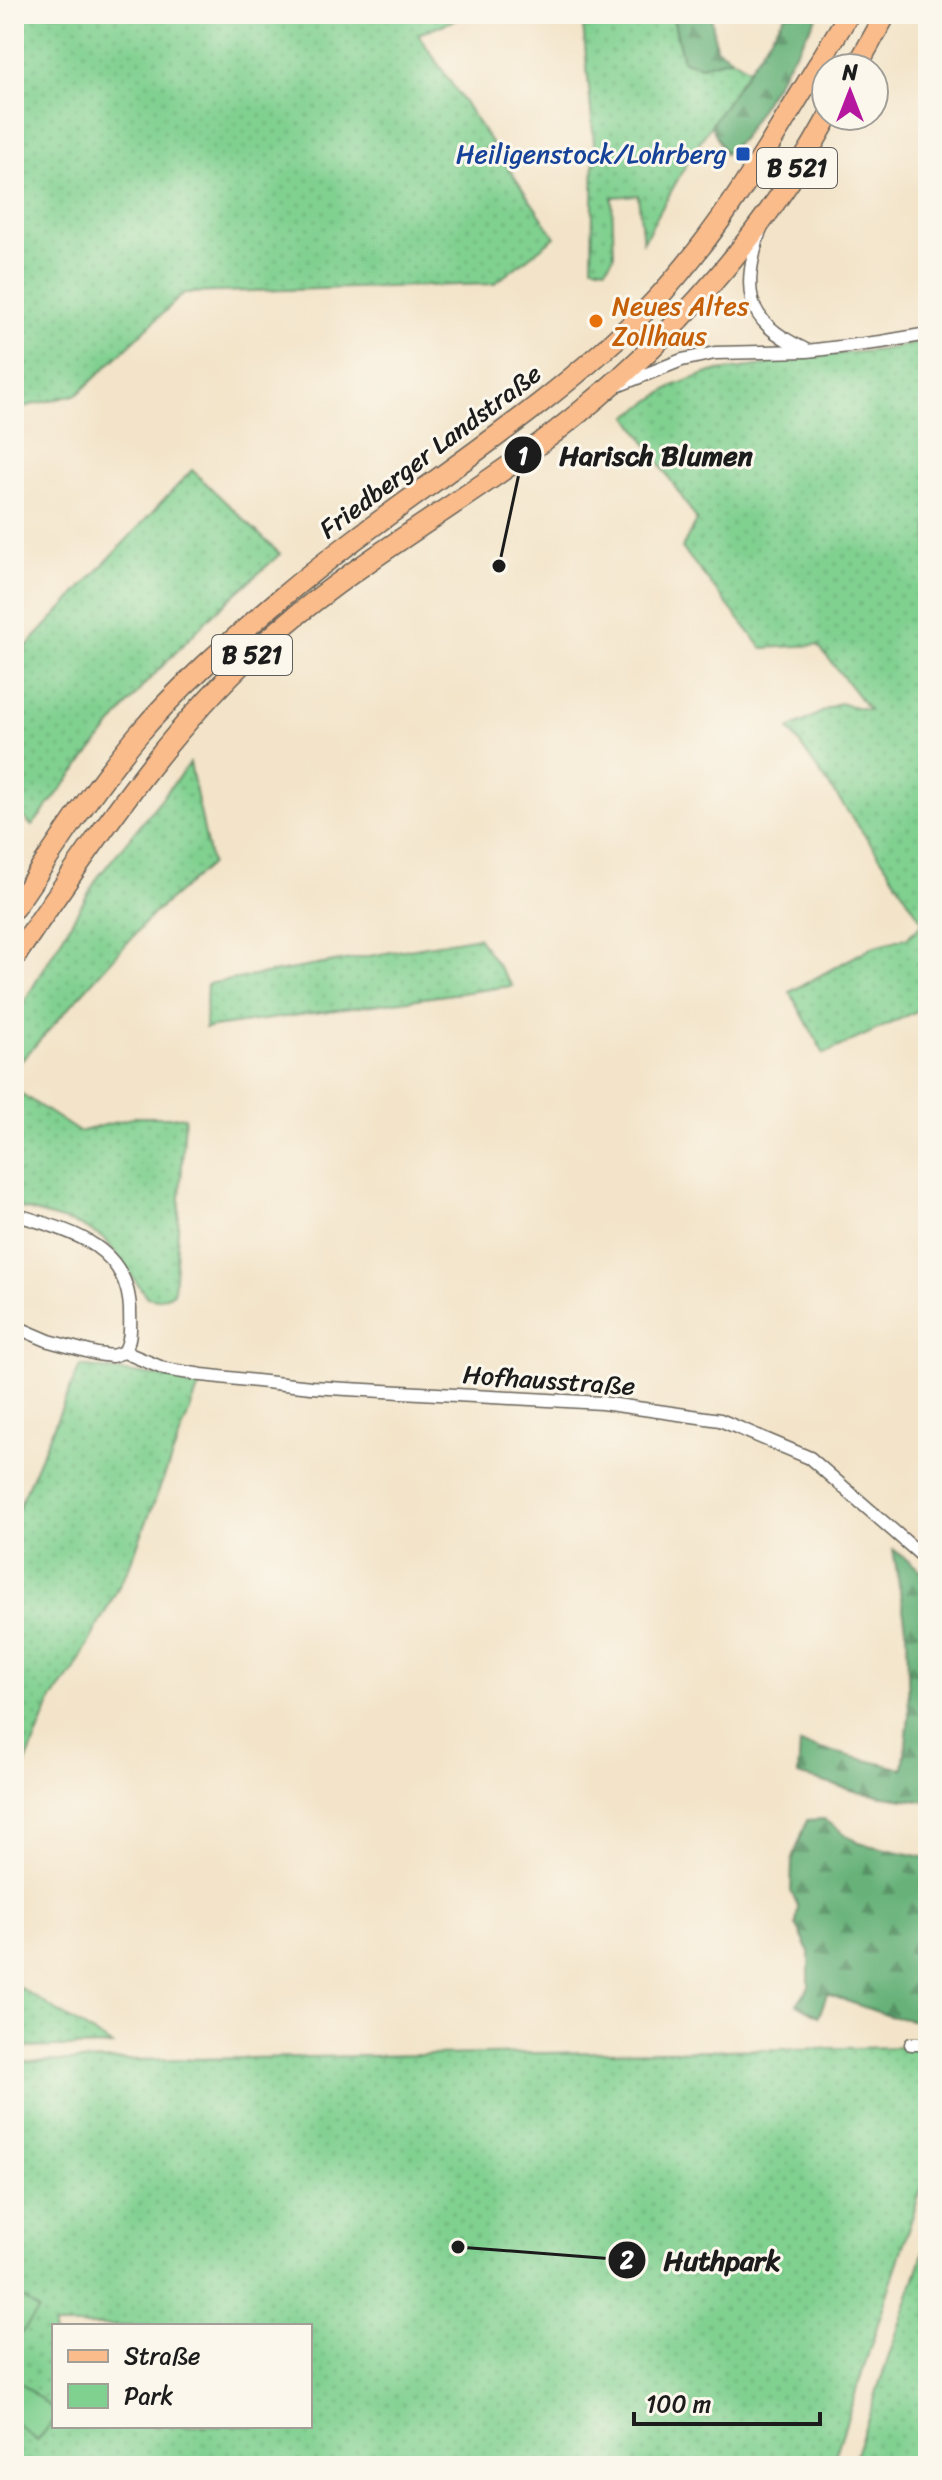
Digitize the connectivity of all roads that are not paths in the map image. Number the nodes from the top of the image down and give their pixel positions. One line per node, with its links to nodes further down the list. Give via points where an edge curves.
1 (849, 14): 9 (main road, Friedberger Landstraße / B 521, via 740,192 651,304 595,359 324,563 240,634 138,735)
2 (886, 14): 3 (main road)
3 (865, 52)
4 (819, 132): 5 (main road, Friedberger Landstraße / B 521)
5 (763, 219): 7 (street, via 749,268 757,312 769,328); 8 (main road, Friedberger Landstraße / B 521, via 661,339)
6 (928, 334): 7 (street)
7 (807, 351): 8 (street, via 715,353)
8 (606, 390): 10 (main road, Friedberger Landstraße / B 521, via 533,449 337,584 222,682 127,795)
9 (14, 908)
10 (14, 958)
11 (14, 1214): 13 (street, via 85,1238 107,1255 129,1295)
12 (14, 1326): 13 (street, Hofhausstraße, via 97,1354)
13 (124, 1352): 14 (street, Hofhausstraße, via 165,1369 311,1387 602,1403 720,1420 810,1458)
14 (928, 1561)
15 (911, 2044): 16 (street)
16 (928, 2044)

